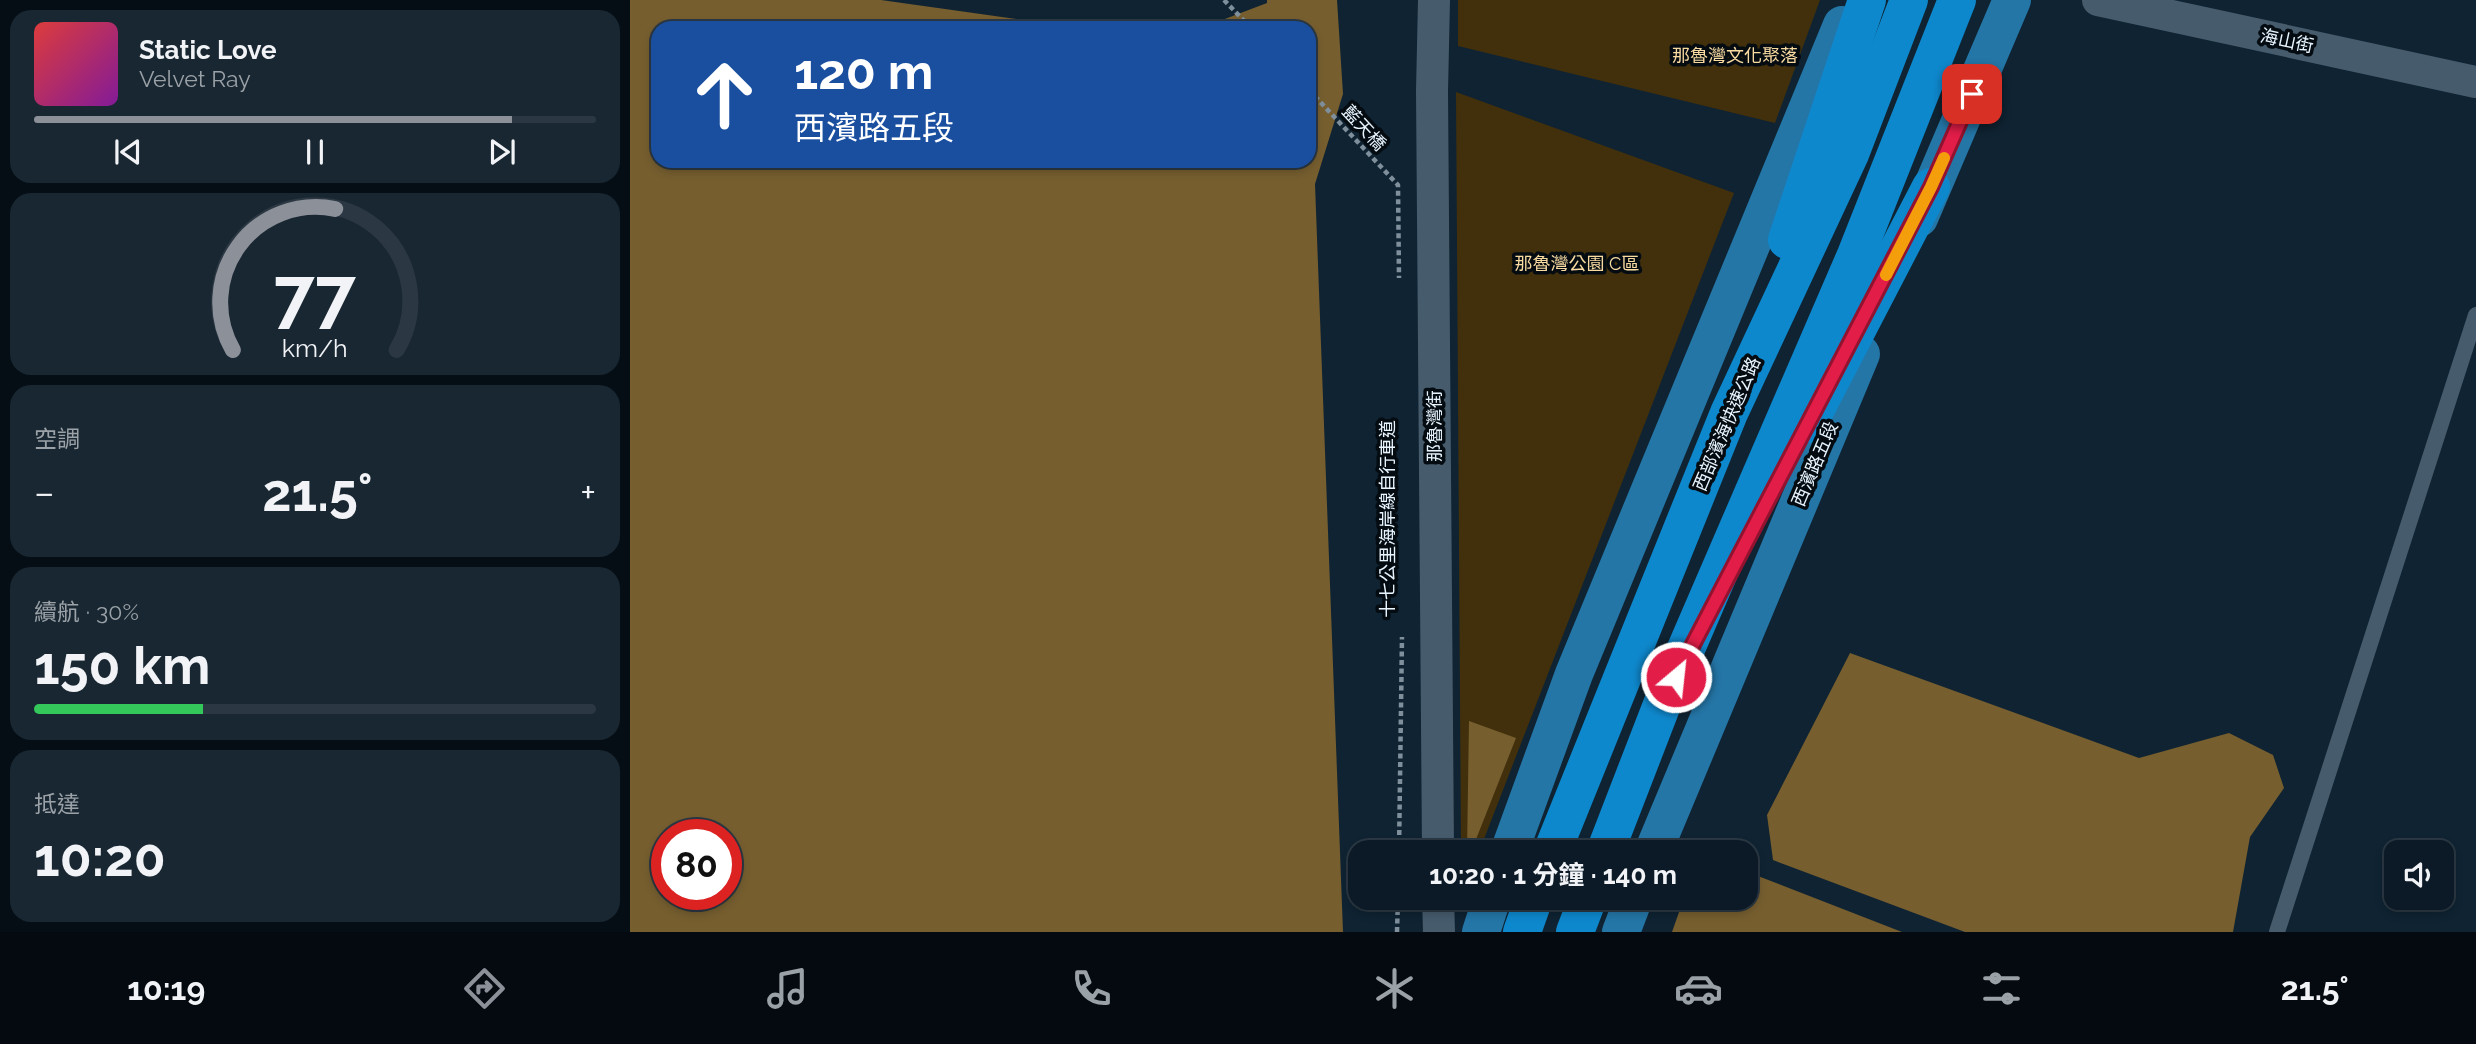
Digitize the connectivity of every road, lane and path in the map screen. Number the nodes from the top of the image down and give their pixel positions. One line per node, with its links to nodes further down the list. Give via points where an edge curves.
1 (1224, 0): 9 (path)
2 (1434, 0): 19 (street, 那魯灣街)
3 (1853, 0): 20 (main road, via 1574,674)
4 (1867, 0): 15 (highway)
5 (1909, 0): 15 (highway, 西部濱海快速公路, via 1850,154)
6 (1957, 0): 17 (highway, via 1856,255)
7 (2012, 0): 12 (main road, 西濱路五段)
8 (2098, 0): 10 (street, 海山街)
9 (1244, 21)
10 (2476, 82)
11 (1316, 97): 13 (path, 藍天橋, via 1398,185)
12 (1931, 187): 17 (highway); 23 (main road, 西濱路五段)
13 (1399, 283)
14 (2476, 315): 36 (lane)
15 (1729, 414): 21 (highway, 西部濱海快速公路)
16 (1402, 632): 18 (path, 十七公里海岸線自行車道)
17 (1663, 702): 22 (highway)
18 (1399, 840)
19 (1438, 840)
20 (1513, 840)
21 (1557, 840)
22 (1610, 840)
23 (1658, 840)
24 (1398, 910): 30 (path)
25 (1438, 910): 31 (street)
26 (1488, 910): 32 (main road)
27 (1530, 910): 33 (highway)
28 (1583, 910): 34 (highway)
29 (1629, 910): 35 (main road)
30 (1397, 932)
31 (1439, 932)
32 (1481, 932)
33 (1522, 932)
34 (1575, 932)
35 (1621, 932)
36 (2277, 932)

